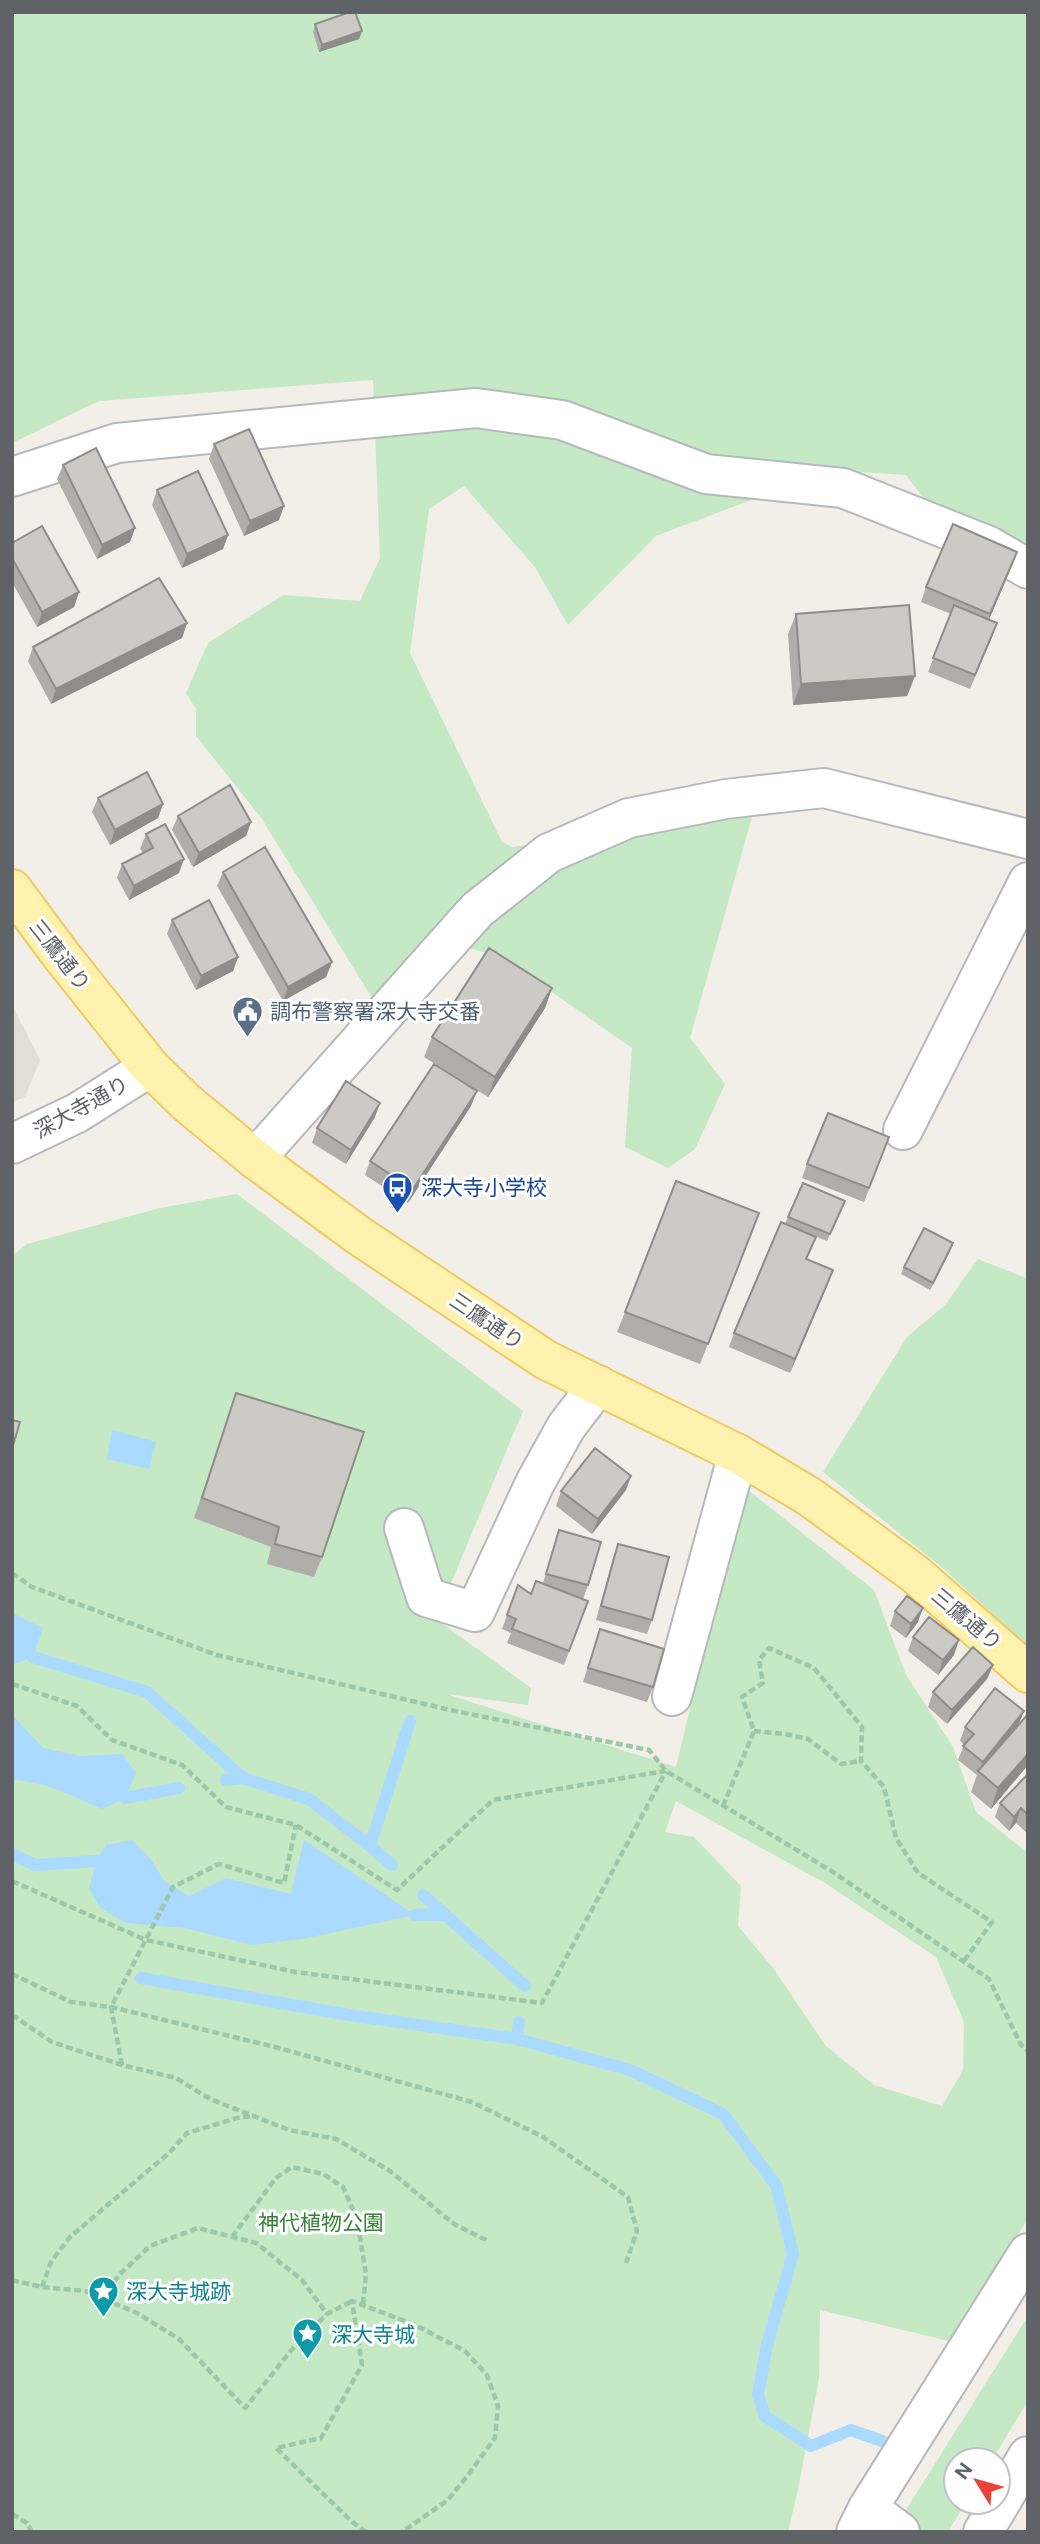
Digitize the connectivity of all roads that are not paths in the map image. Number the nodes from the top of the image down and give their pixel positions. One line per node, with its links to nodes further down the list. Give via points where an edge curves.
1 (12, 477): 2 (street, via 117,443 476,408 562,420 706,474 843,488 989,546)
2 (1028, 569)
3 (1028, 839): 9 (street, via 824,788 726,799 629,818 549,853 477,910)
4 (1028, 882): 7 (street)
5 (12, 890): 6 (main road, 三鷹通り)
6 (149, 1067): 8 (street, 深大寺通り, via 77,1113); 9 (main road, 三鷹通り)
7 (903, 1130)
8 (12, 1144)
9 (256, 1160): 10 (main road, 三鷹通り, via 358,1235 535,1353)
10 (598, 1385): 11 (main road, 三鷹通り); 12 (street, via 566,1426 535,1483 475,1612 426,1597)
11 (738, 1454): 13 (main road, 三鷹通り, via 810,1497 915,1574); 14 (street)
12 (404, 1528)
13 (1028, 1673)
14 (672, 1696)
15 (1028, 2253): 17 (street)
16 (1028, 2456): 19 (street)
17 (862, 2520): 18 (street)
18 (900, 2532)
19 (983, 2532)

